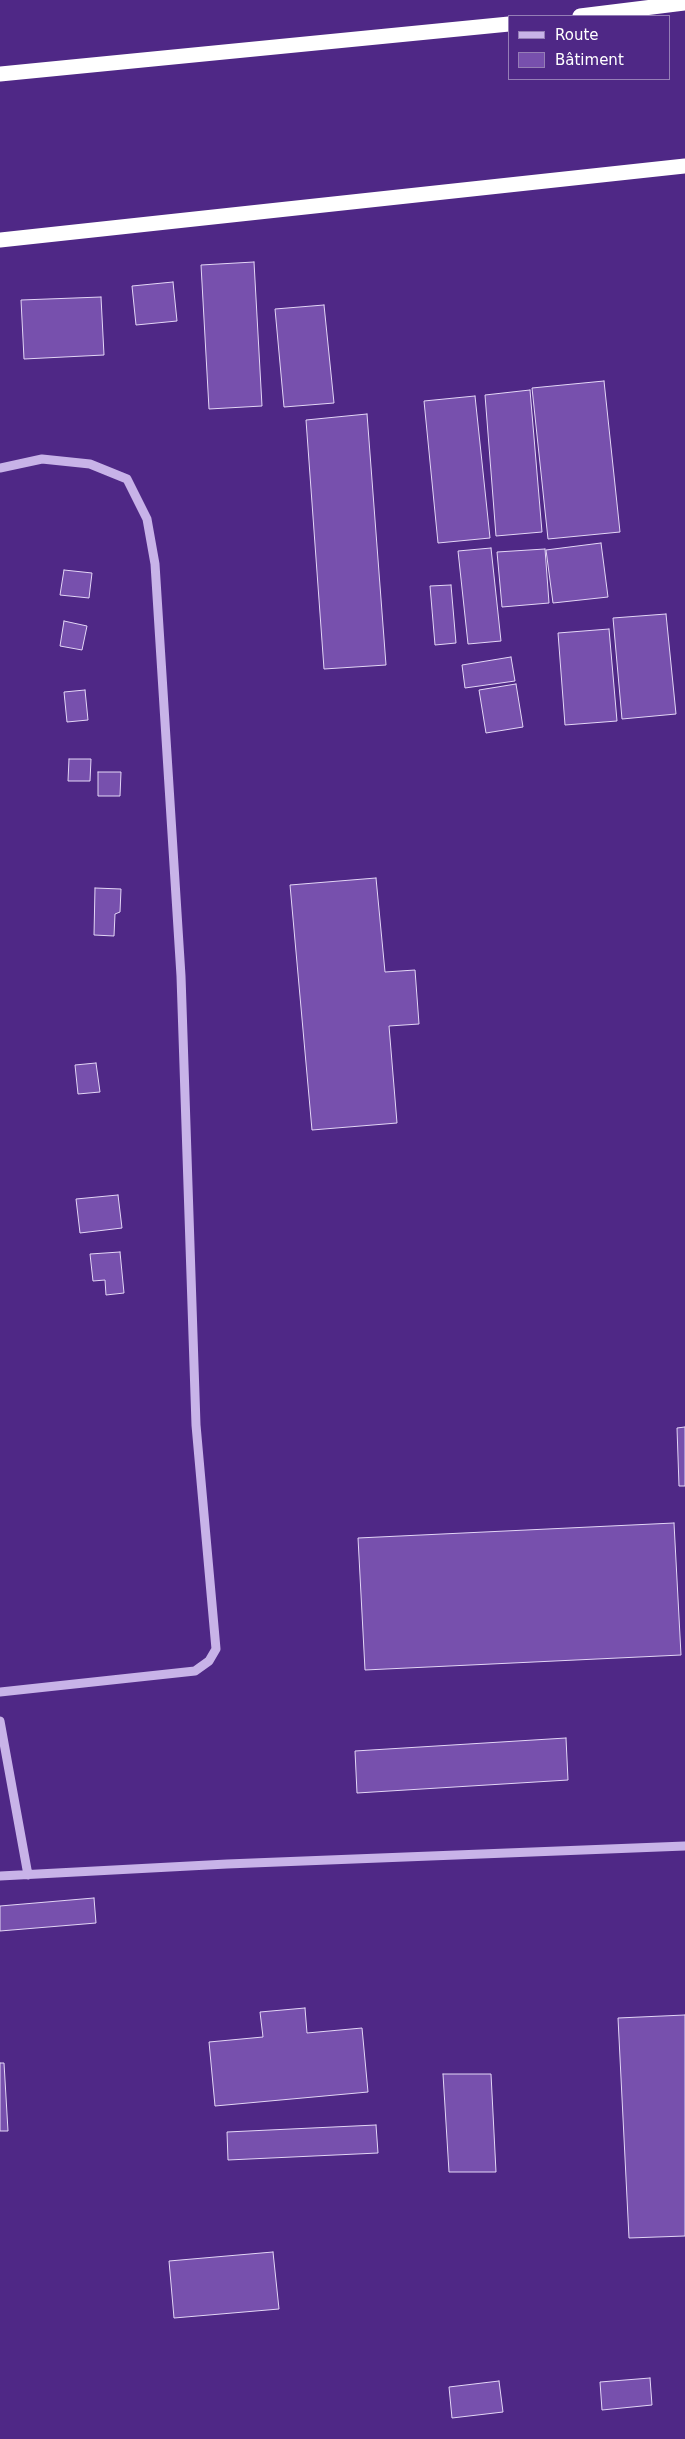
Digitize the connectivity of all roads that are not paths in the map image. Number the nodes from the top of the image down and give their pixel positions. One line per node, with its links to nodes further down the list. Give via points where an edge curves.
1 (685, 4): 2 (highway)
2 (589, 15)
3 (508, 24): 4 (highway)
4 (0, 74)
5 (685, 166): 6 (highway)
6 (0, 240)
7 (0, 468): 8 (street, via 42,459 90,464 127,479 147,519 155,564 181,976 196,1425 216,1649 209,1661 195,1671)
8 (0, 1692)
9 (0, 1721): 11 (street)
10 (685, 1846): 11 (street)
11 (28, 1875): 12 (street)
12 (0, 1876)

